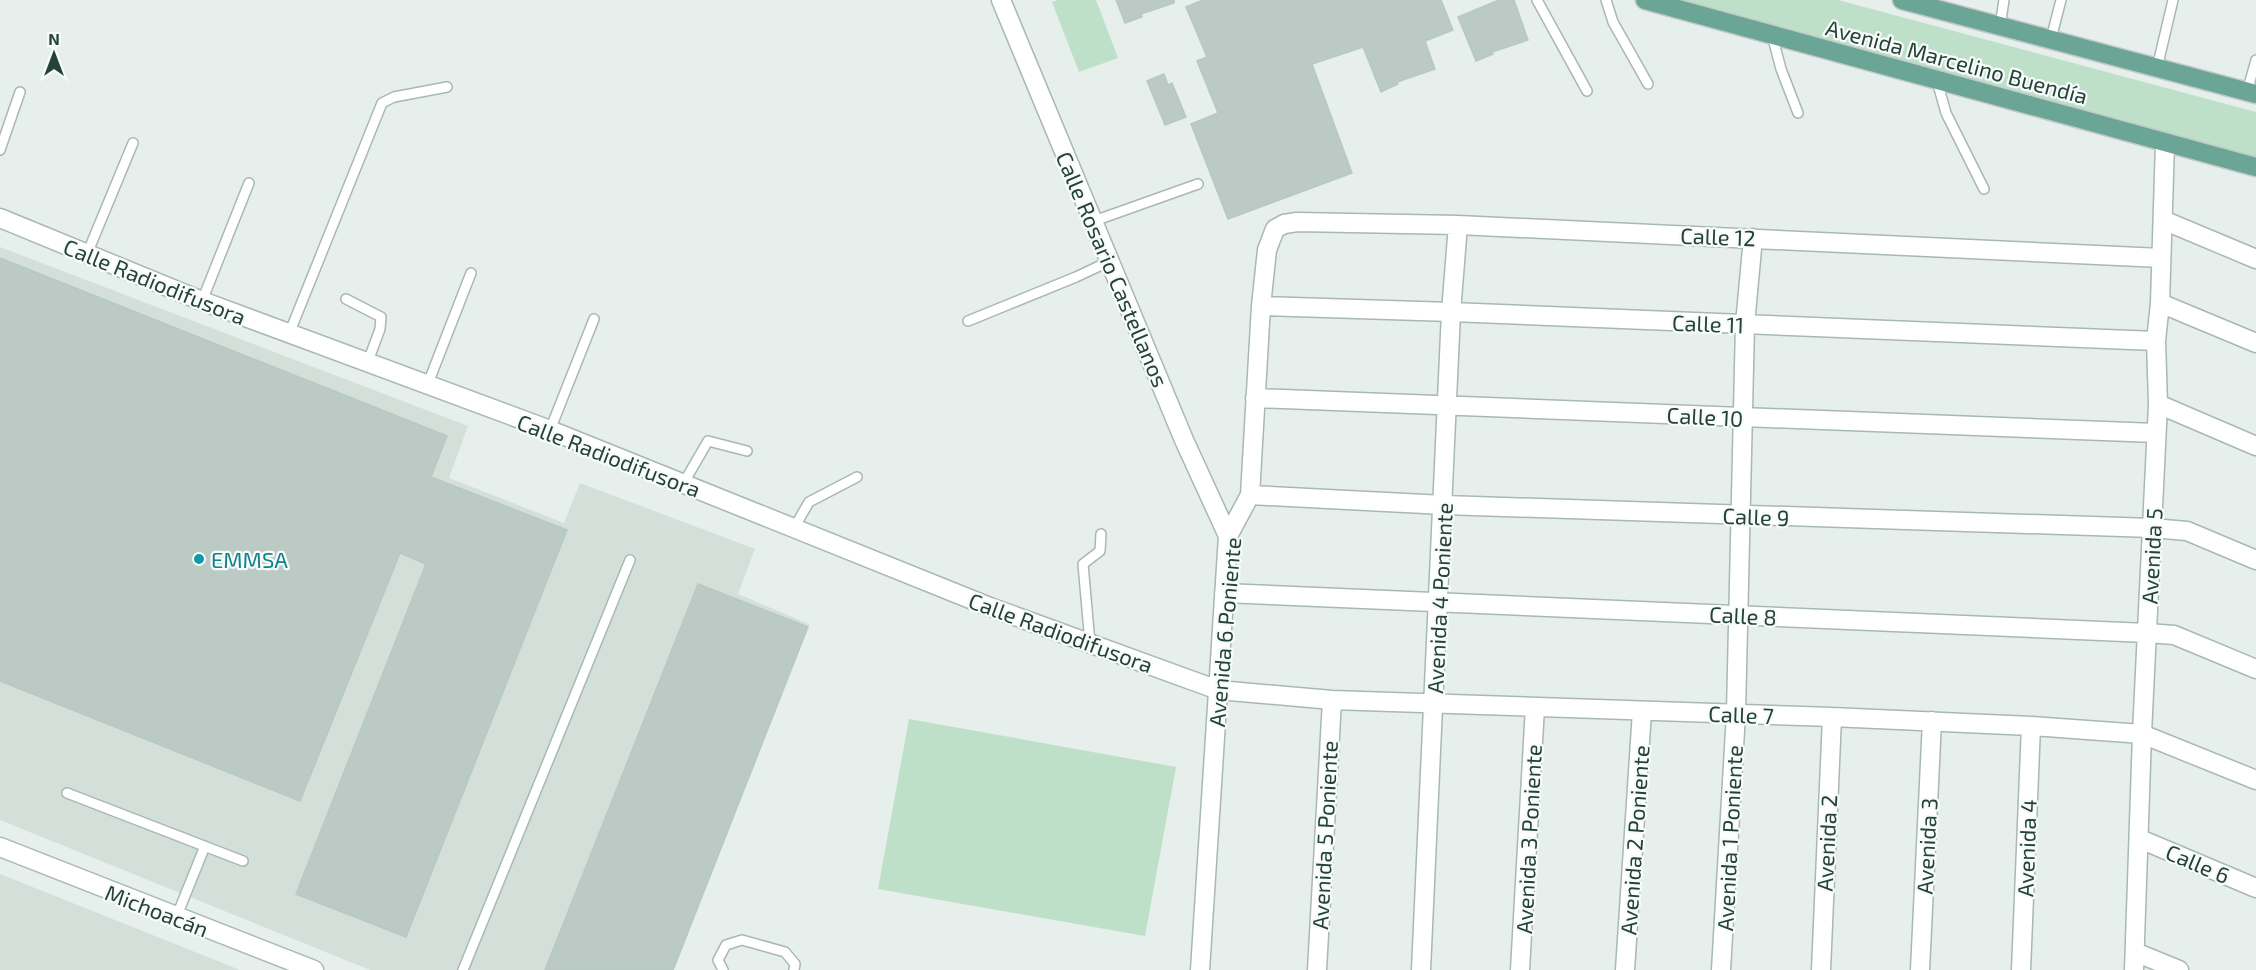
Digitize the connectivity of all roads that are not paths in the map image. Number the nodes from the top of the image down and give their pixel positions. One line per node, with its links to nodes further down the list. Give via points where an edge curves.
1 (1001, 0): 30 (street, Calle Rosario Castellanos)
2 (1536, 0): 17 (lane)
3 (1606, 0): 15 (lane, via 1613,22)
4 (1645, 0): 10 (main road, Avenida Marcelino Buendía)
5 (1902, 0): 9 (main road, Avenida Marcelino Buendía)
6 (2004, 0): 9 (lane)
7 (2061, 0): 11 (lane)
8 (2173, 0): 13 (lane)
9 (2000, 26): 11 (main road, Avenida Marcelino Buendía)
10 (1772, 35): 14 (main road, Avenida Marcelino Buendía); 20 (lane)
11 (2051, 39): 13 (main road, Avenida Marcelino Buendía)
12 (2256, 60): 19 (lane)
13 (2157, 68): 19 (main road, Avenida Marcelino Buendía)
14 (1937, 81): 22 (main road, Avenida Marcelino Buendía); 27 (lane, via 1946,113)
15 (1647, 84)
16 (447, 87): 47 (lane, via 382,103)
17 (1587, 91)
18 (20, 92): 23 (lane)
19 (2251, 93)
20 (1798, 113)
21 (133, 143): 34 (lane)
22 (2164, 143): 24 (main road, Avenida Marcelino Buendía); 29 (street, Avenida 5)
23 (0, 150)
24 (2256, 167)
25 (249, 183): 40 (lane)
26 (1198, 184): 30 (lane)
27 (1984, 189)
28 (0, 218): 34 (street, Calle Radiodifusora)
29 (2163, 220): 35 (street, Avenida 5); 36 (street)
30 (1094, 221): 37 (street, Calle Rosario Castellanos)
31 (1458, 225): 32 (street, Calle 12, via 1297,222); 33 (street, Calle 12); 43 (street, Avenida 4 Poniente)
32 (1275, 229): 42 (street, Avenida 6 Poniente, via 1267,250)
33 (1754, 238): 35 (street, Calle 12); 46 (street, Avenida 1 Poniente)
34 (87, 254): 40 (street, Calle Radiodifusora)
35 (2162, 258): 41 (street, Avenida 5)
36 (2256, 259)
37 (1110, 261): 45 (lane); 68 (street, Calle Rosario Castellanos)
38 (471, 273): 51 (lane)
39 (346, 299): 50 (lane, via 381,317 381,329)
40 (202, 301): 47 (street, Calle Radiodifusora)
41 (2160, 303): 48 (street, Avenida 5); 49 (street)
42 (1261, 306): 43 (street, Calle 11); 52 (street, Avenida 6 Poniente)
43 (1451, 312): 46 (street, Calle 11); 53 (street, Avenida 4 Poniente)
44 (594, 319): 56 (lane)
45 (968, 321)
46 (1745, 324): 48 (street, Calle 11); 55 (street, Avenida 1 Poniente)
47 (289, 334): 50 (street, Calle Radiodifusora)
48 (2156, 340): 54 (street, Avenida 5)
49 (2256, 343)
50 (367, 364): 51 (street, Calle Radiodifusora)
51 (427, 386): 56 (street, Calle Radiodifusora)
52 (1255, 398): 53 (street, Calle 10); 62 (street, Avenida 6 Poniente)
53 (1448, 404): 55 (street, Calle 10); 63 (street, Avenida 4 Poniente)
54 (2158, 404): 57 (street, Avenida 5); 58 (street)
55 (1743, 418): 57 (street, Calle 10); 64 (street, Avenida 1 Poniente)
56 (550, 430): 61 (street, Calle Radiodifusora)
57 (2156, 433): 66 (street, Avenida 5)
58 (2256, 446)
59 (747, 451): 61 (lane, via 708,441)
60 (857, 477): 65 (lane, via 809,502)
61 (683, 484): 65 (street, Calle Radiodifusora)
62 (1250, 495): 63 (street, Calle 9); 68 (street, Avenida 6 Poniente)
63 (1444, 505): 64 (street, Calle 9); 72 (street, Avenida 4 Poniente)
64 (1741, 516): 66 (street, Calle 9); 73 (street, Avenida 1 Poniente)
65 (794, 528): 75 (street, Calle Radiodifusora)
66 (2152, 528): 70 (street, Calle 9, via 2187,531); 74 (street, Avenida 5)
67 (1101, 534): 75 (lane, via 1100,551 1083,564)
68 (1228, 536): 71 (street, Avenida 6 Poniente)
69 (630, 560): 97 (lane)
70 (2256, 560)
71 (1224, 593): 72 (street, Calle 8); 77 (street, Avenida 6 Poniente)
72 (1439, 602): 73 (street, Calle 8); 79 (street, Avenida 4 Poniente)
73 (1739, 615): 74 (street, Calle 8); 82 (street, Avenida 1 Poniente)
74 (2147, 633): 76 (street, Calle 8, via 2174,635); 86 (street, Avenida 5)
75 (1090, 643): 77 (street, Calle Radiodifusora)
76 (2256, 669)
77 (1218, 690): 78 (street, Calle 7); 100 (street, Avenida 6 Poniente)
78 (1332, 700): 79 (street, Calle 7); 101 (street, Avenida 5 Poniente)
79 (1433, 703): 80 (street, Calle 7); 102 (street, Avenida 4 Poniente)
80 (1535, 707): 81 (street, Calle 7); 103 (street, Avenida 3 Poniente)
81 (1642, 711): 82 (street, Calle 7); 104 (street, Avenida 2 Poniente)
82 (1736, 713): 83 (street, Calle 7); 105 (street, Avenida 1 Poniente)
83 (1832, 717): 84 (street, Calle 7); 106 (street, Avenida 2)
84 (1932, 721): 85 (street, Calle 7); 107 (street, Avenida 3)
85 (2031, 726): 86 (street, Calle 7); 108 (street, Avenida 4)
86 (2142, 734): 87 (street, Calle 7); 89 (street, Avenida 5)
87 (2256, 780)
88 (68, 793): 90 (lane)
89 (2140, 839): 93 (street, Calle 6); 95 (street, Avenida 5)
90 (205, 846): 92 (lane); 94 (lane)
91 (0, 848): 94 (street, Michoacán)
92 (243, 861)
93 (2256, 888)
94 (176, 918): 96 (street, Michoacán)
95 (2134, 961): 109 (street)
96 (314, 970)
97 (463, 970)
98 (723, 970): 99 (lane, via 718,960 726,945 742,940 785,952 795,964)
99 (794, 970)
100 (1200, 970)
101 (1317, 970)
102 (1421, 970)
103 (1520, 970)
104 (1625, 970)
105 (1720, 970)
106 (1821, 970)
107 (1920, 970)
108 (2021, 970)
109 (2179, 970)

